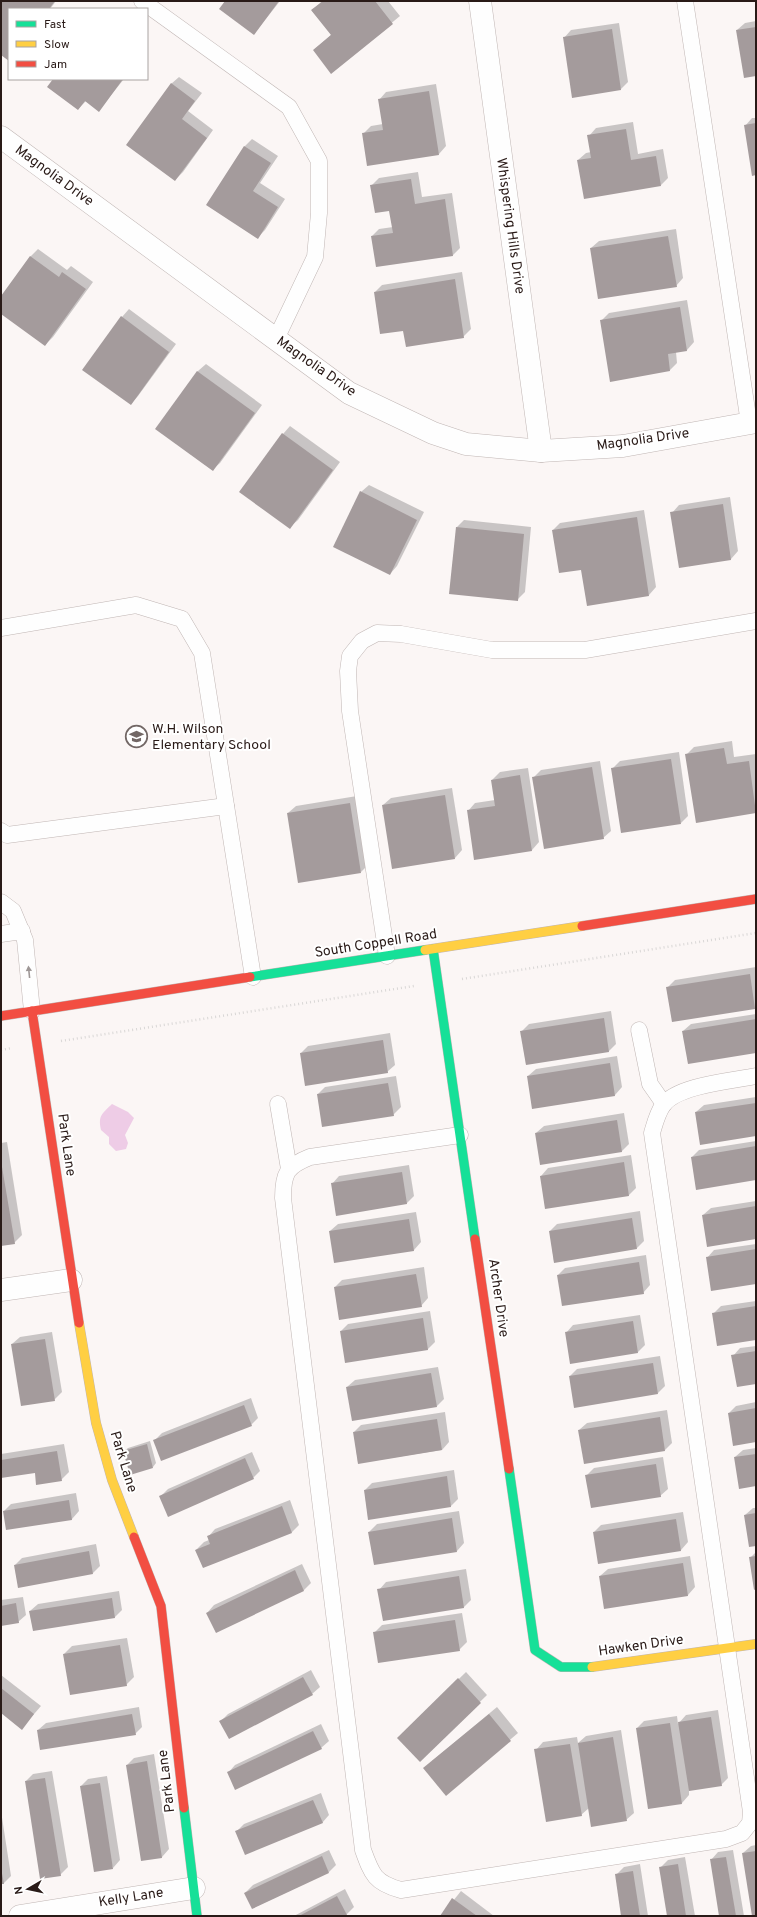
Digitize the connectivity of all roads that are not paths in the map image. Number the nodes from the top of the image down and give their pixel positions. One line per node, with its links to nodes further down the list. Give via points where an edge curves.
1 (142, 1): 5 (lane, via 289,107 319,161 319,213 315,257)
2 (480, 1): 7 (street, Whispering Hills Drive)
3 (685, 1): 6 (lane)
4 (1, 137): 5 (street, Magnolia Drive)
5 (276, 339): 7 (street, Magnolia Drive, via 349,393 433,433 466,444)
6 (752, 423): 7 (street, Magnolia Drive, via 623,446)
7 (541, 451)
8 (756, 621): 17 (lane, via 585,650 492,650 400,634 377,633 362,641 350,656 350,711)
9 (1, 628): 10 (lane, via 136,605 182,619 202,653)
10 (226, 806): 11 (lane, via 7,835); 18 (lane)
11 (1, 831)
12 (756, 899): 16 (street, South Coppell Road)
13 (1, 902): 14 (lane, via 13,911)
14 (22, 931): 15 (lane); 19 (lane, one-way to 14, via 26,940)
15 (1, 934)
16 (433, 949): 17 (street, South Coppell Road); 25 (street, Archer Drive)
17 (386, 956): 18 (street, South Coppell Road)
18 (254, 977): 19 (street, South Coppell Road)
19 (32, 1011): 20 (street, South Coppell Road); 27 (street, Park Lane)
20 (1, 1016)
21 (638, 1030): 24 (lane, via 650,1084)
22 (756, 1076): 24 (lane, via 683,1091)
23 (278, 1104): 26 (lane)
24 (664, 1104): 30 (lane, via 656,1117 652,1134 654,1152)
25 (460, 1135): 26 (lane, via 310,1157 297,1162); 31 (street, Archer Drive)
26 (289, 1170): 32 (lane, via 283,1180 284,1198 360,1827 364,1850 378,1881 401,1890 726,1839)
27 (71, 1280): 28 (street); 33 (street, Park Lane, via 96,1423 112,1480 161,1606)
28 (1, 1290)
29 (756, 1644): 30 (street, Hawken Drive)
30 (728, 1648): 31 (street, Hawken Drive, via 591,1667 561,1667); 32 (lane, via 751,1812)
31 (534, 1650)
32 (749, 1832)
33 (194, 1888): 34 (street, Kelly Lane); 35 (street, Park Lane)
34 (20, 1916)
35 (197, 1916)

